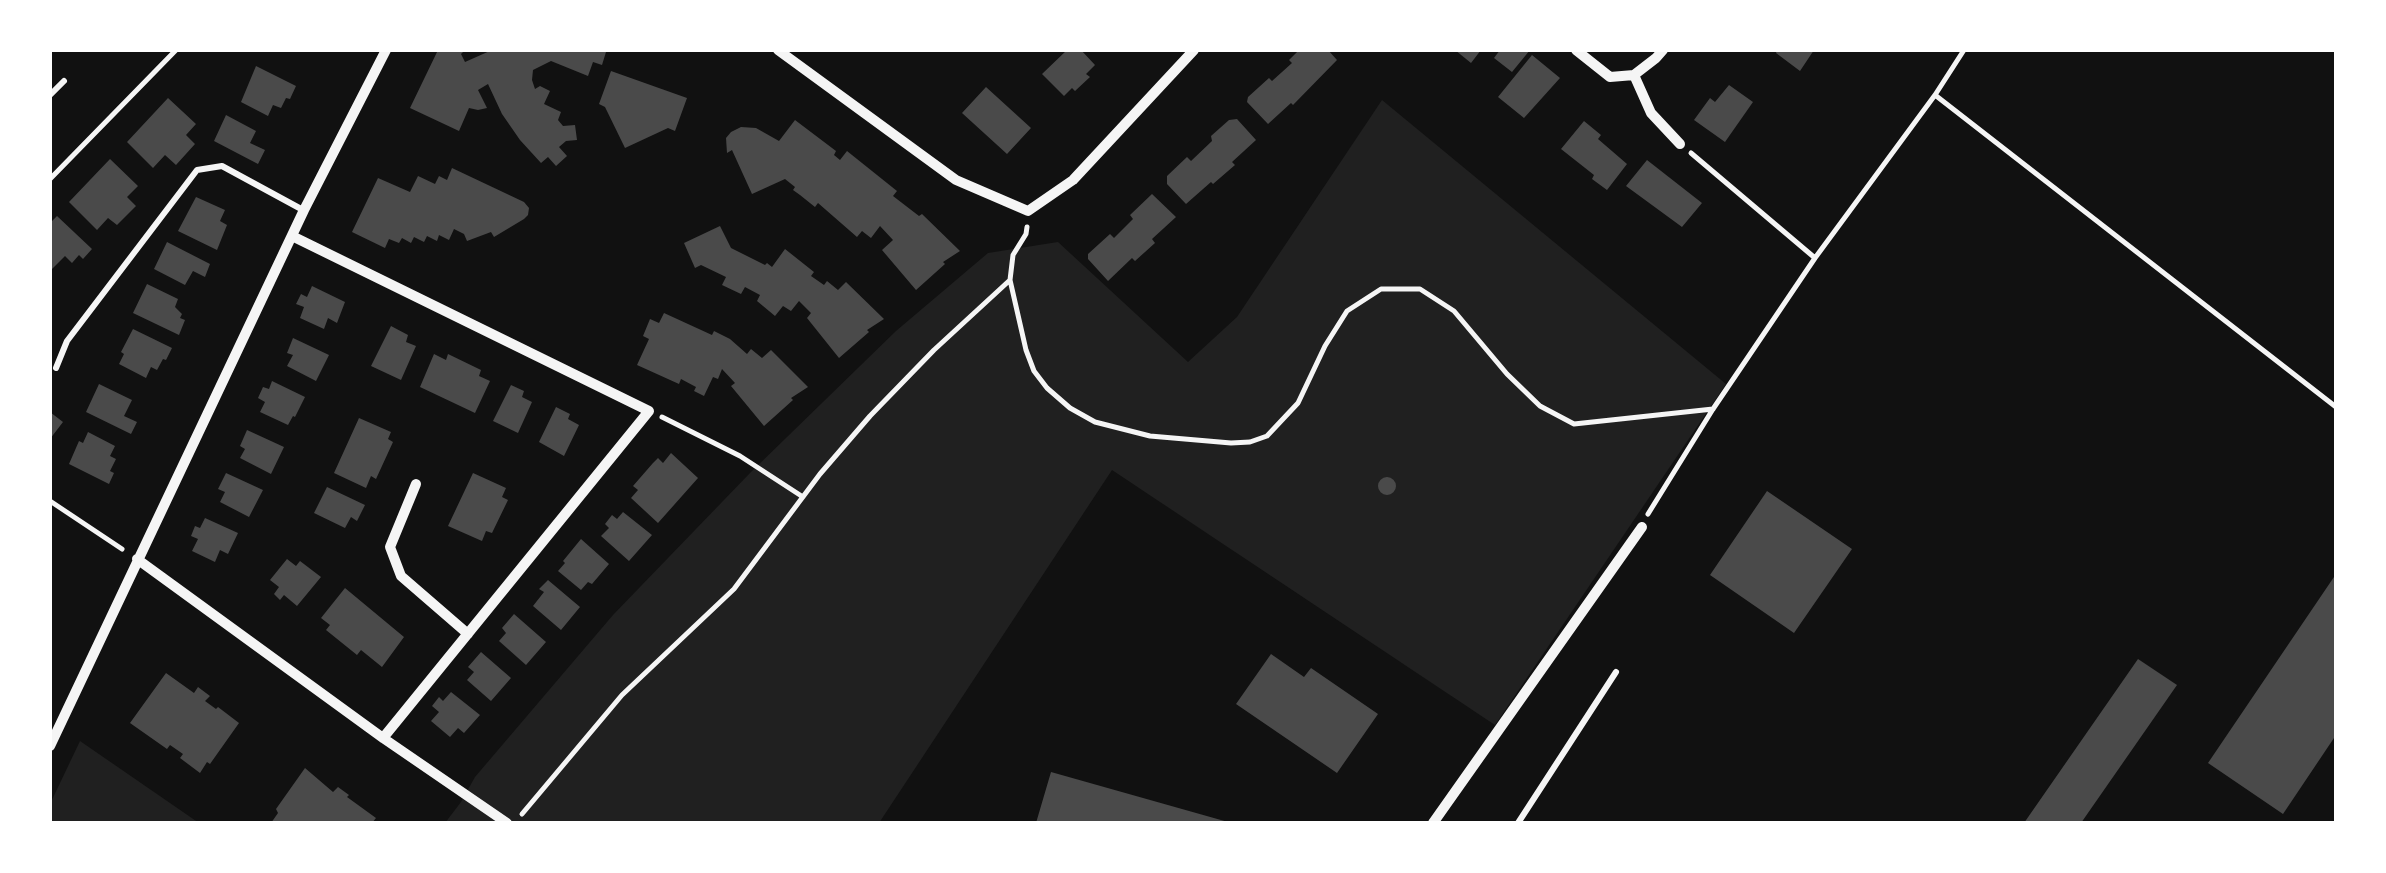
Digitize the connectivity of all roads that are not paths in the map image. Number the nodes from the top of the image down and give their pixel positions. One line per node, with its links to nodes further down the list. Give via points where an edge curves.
1 (386, 50): 10 (street)
2 (778, 50): 3 (street, via 956,180 1028,211 1073,180)
3 (1194, 50)
4 (1576, 50): 6 (street, via 1610,77)
5 (1662, 50): 6 (street)
6 (1634, 75): 9 (street, via 1651,113)
7 (64, 81): 8 (lane)
8 (50, 95)
9 (1680, 144)
10 (304, 210): 11 (street); 12 (lane, via 222,166 197,170 68,341)
11 (292, 236): 15 (street); 16 (street, via 648,411)
12 (56, 368)
13 (416, 484): 16 (street, via 390,547 402,576)
14 (1642, 526): 21 (street)
15 (138, 558): 18 (street); 19 (street)
16 (468, 634): 18 (street)
17 (1616, 672): 22 (lane)
18 (383, 738): 20 (street)
19 (50, 746)
20 (510, 823)
21 (1433, 823)
22 (1518, 823)

